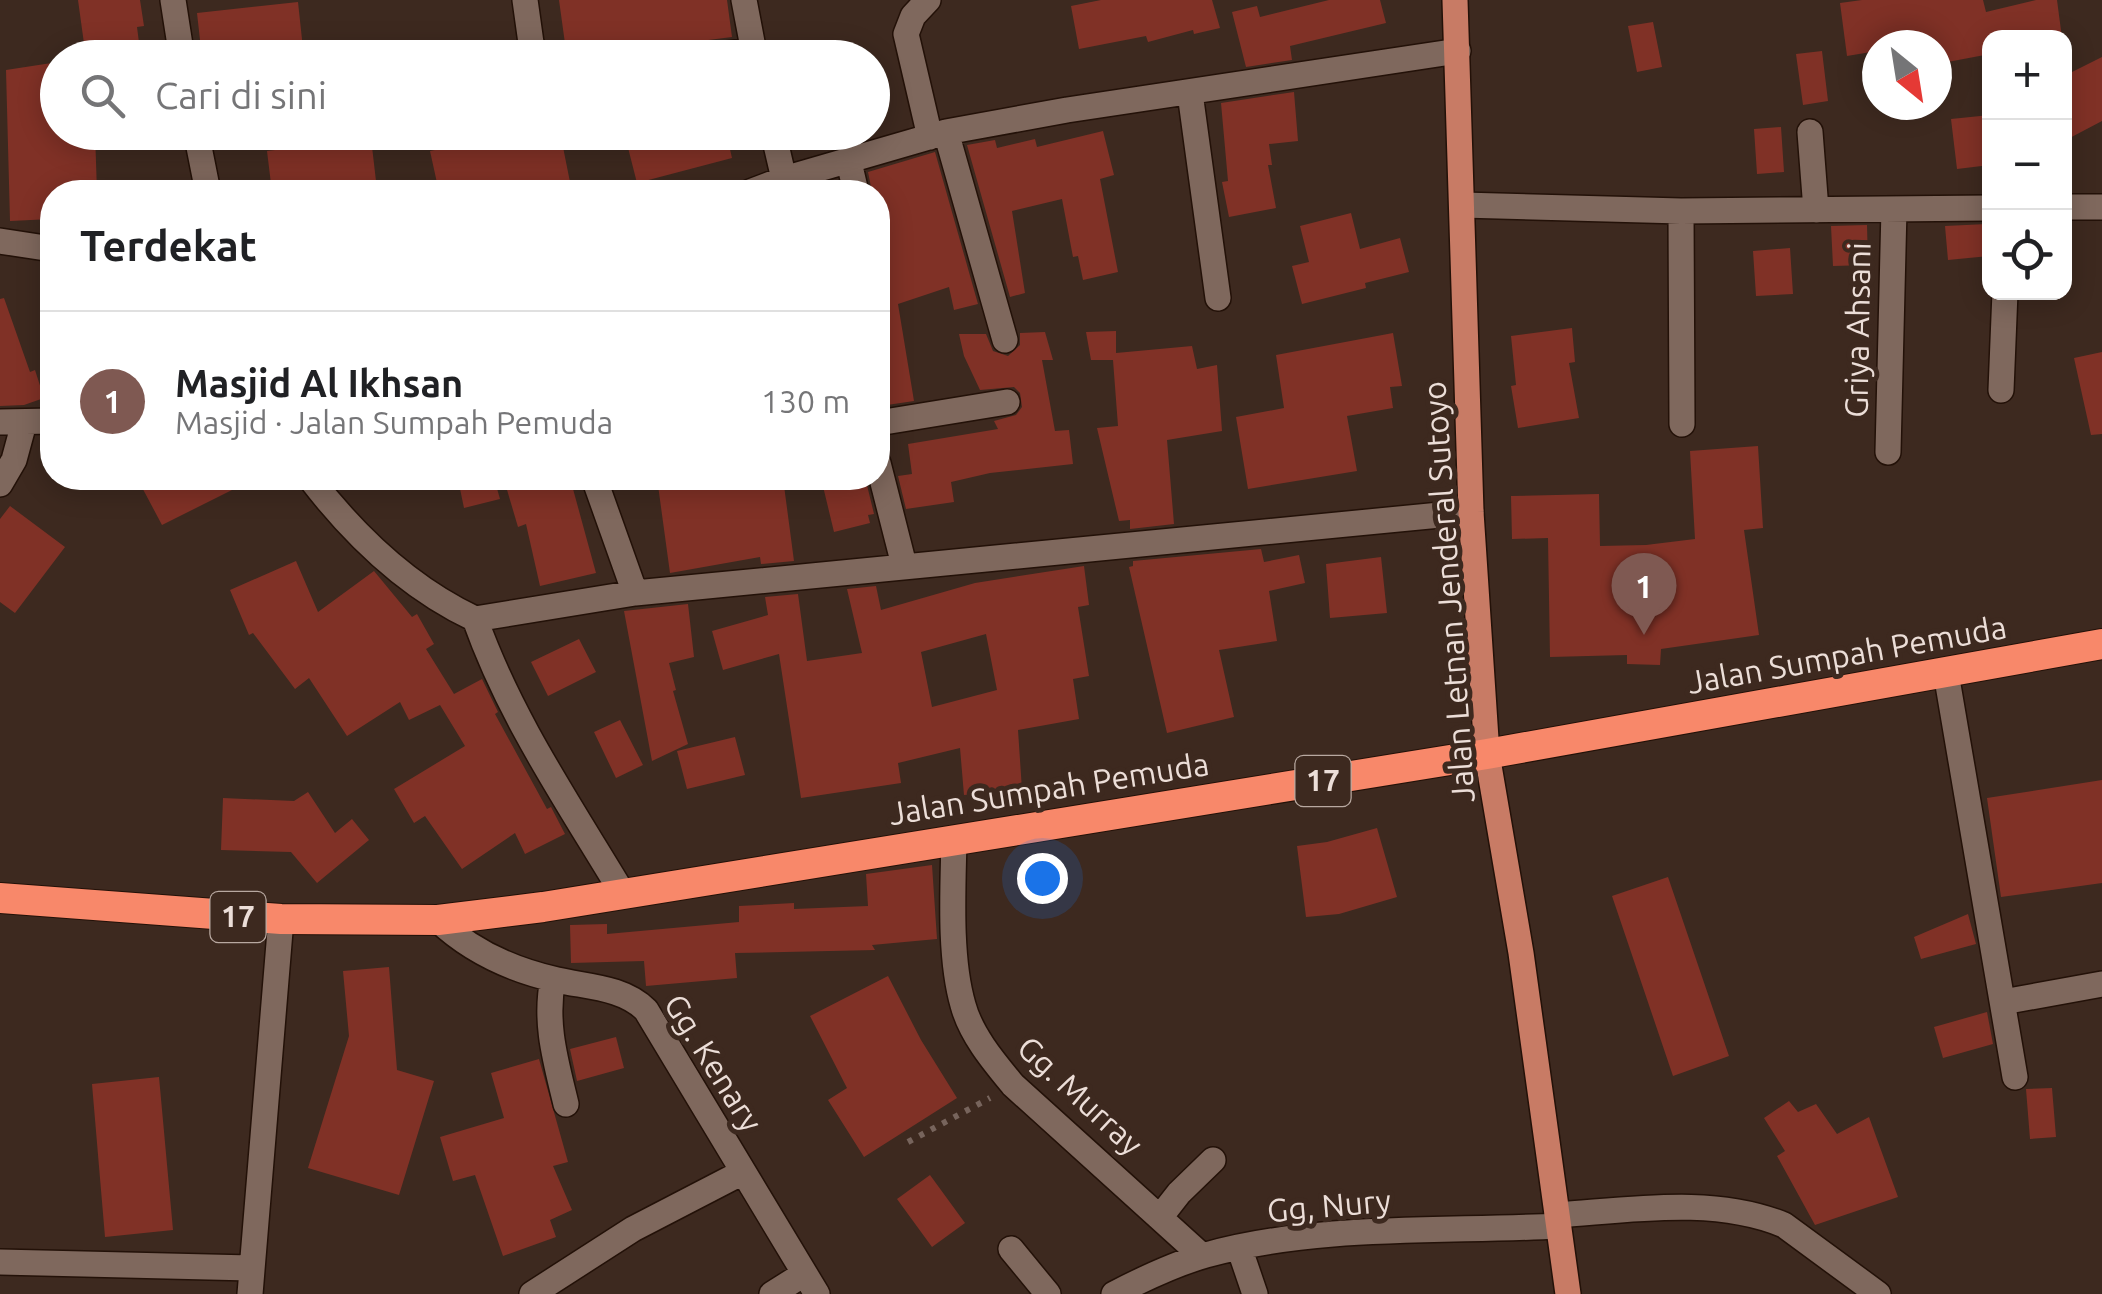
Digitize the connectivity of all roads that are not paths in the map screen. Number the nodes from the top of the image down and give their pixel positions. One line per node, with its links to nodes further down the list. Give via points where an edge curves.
1 (172, 0): 6 (street)
2 (524, 0): 7 (street)
3 (744, 0): 8 (street)
4 (928, 0): 12 (street, via 906,34)
5 (1455, 0): 9 (main road, Jalan Letnan Jenderal Sutoyo)
6 (179, 40)
7 (531, 40)
8 (751, 40)
9 (1458, 50): 10 (street); 22 (main road, Jalan Letnan Jenderal Sutoyo)
10 (1190, 93): 12 (street); 31 (street)
11 (1810, 132): 27 (street)
12 (938, 134): 13 (street); 33 (street)
13 (890, 149)
14 (200, 150): 18 (street)
15 (782, 150): 19 (street)
16 (887, 150): 17 (street)
17 (848, 162): 20 (street); 21 (street)
18 (206, 180)
19 (796, 180)
20 (802, 180)
21 (853, 180)
22 (1462, 205): 28 (street); 45 (main road, Jalan Letnan Jenderal Sutoyo)
23 (2102, 207): 25 (street)
24 (1982, 208): 26 (street)
25 (2072, 208)
26 (1894, 209): 27 (street); 40 (street, Griya Ahsani)
27 (1816, 210): 28 (street)
28 (1681, 211): 39 (street)
29 (0, 241): 30 (street)
30 (40, 247)
31 (1218, 298)
32 (2005, 300): 34 (street)
33 (1005, 340)
34 (2001, 390)
35 (1007, 402): 36 (street)
36 (890, 421)
37 (40, 422): 38 (street)
38 (12, 423): 41 (street, via 14,460)
39 (1682, 424)
40 (1888, 452)
41 (0, 484)
42 (319, 490): 48 (street, via 389,562)
43 (598, 490): 47 (street)
44 (885, 490): 46 (street)
45 (1471, 512): 46 (street); 51 (main road, Jalan Letnan Jenderal Sutoyo)
46 (904, 566): 47 (street)
47 (636, 593): 48 (street)
48 (475, 619): 54 (street, via 516,715)
49 (2102, 644): 50 (highway, Jalan Sumpah Pemuda / 17)
50 (1946, 673): 51 (highway, Jalan Sumpah Pemuda / 17); 59 (street)
51 (1487, 754): 52 (highway, Jalan Sumpah Pemuda / 17); 65 (main road, Jalan Letnan Jenderal Sutoyo)
52 (954, 839): 54 (highway, Jalan Sumpah Pemuda / 17); 64 (street, Gg. Murray, via 958,978 970,1024 1013,1085)
53 (1, 893): 55 (highway, Jalan Sumpah Pemuda / 17)
54 (623, 894): 56 (highway, Jalan Sumpah Pemuda / 17)
55 (281, 920): 56 (highway, Jalan Sumpah Pemuda / 17); 70 (street)
56 (438, 920): 57 (street, Gg. Kenary, via 462,943)
57 (541, 976): 61 (street); 63 (street, Gg. Kenary, via 628,996 646,1010)
58 (2102, 984): 59 (street)
59 (2002, 1002): 60 (street)
60 (2015, 1077)
61 (566, 1104)
62 (1214, 1160): 64 (street)
63 (743, 1172): 71 (street, Gg. Kenary); 72 (street, via 633,1229)
64 (1161, 1216): 68 (street, Gg. Murray)
65 (1558, 1221): 66 (street, Gg, Nury); 77 (main road, Jalan Letnan Jenderal Sutoyo); 78 (street, Gg, Nury, via 1681,1208 1767,1218)
66 (1239, 1247): 68 (street, Gg, Nury); 76 (street)
67 (1011, 1249): 74 (street)
68 (1202, 1256): 75 (street, Gg, Nury)
69 (0, 1262): 70 (street)
70 (250, 1281)
71 (810, 1284): 73 (street)
72 (532, 1294)
73 (772, 1294)
74 (1048, 1294)
75 (1114, 1294)
76 (1255, 1294)
77 (1568, 1294)
78 (1878, 1294)

